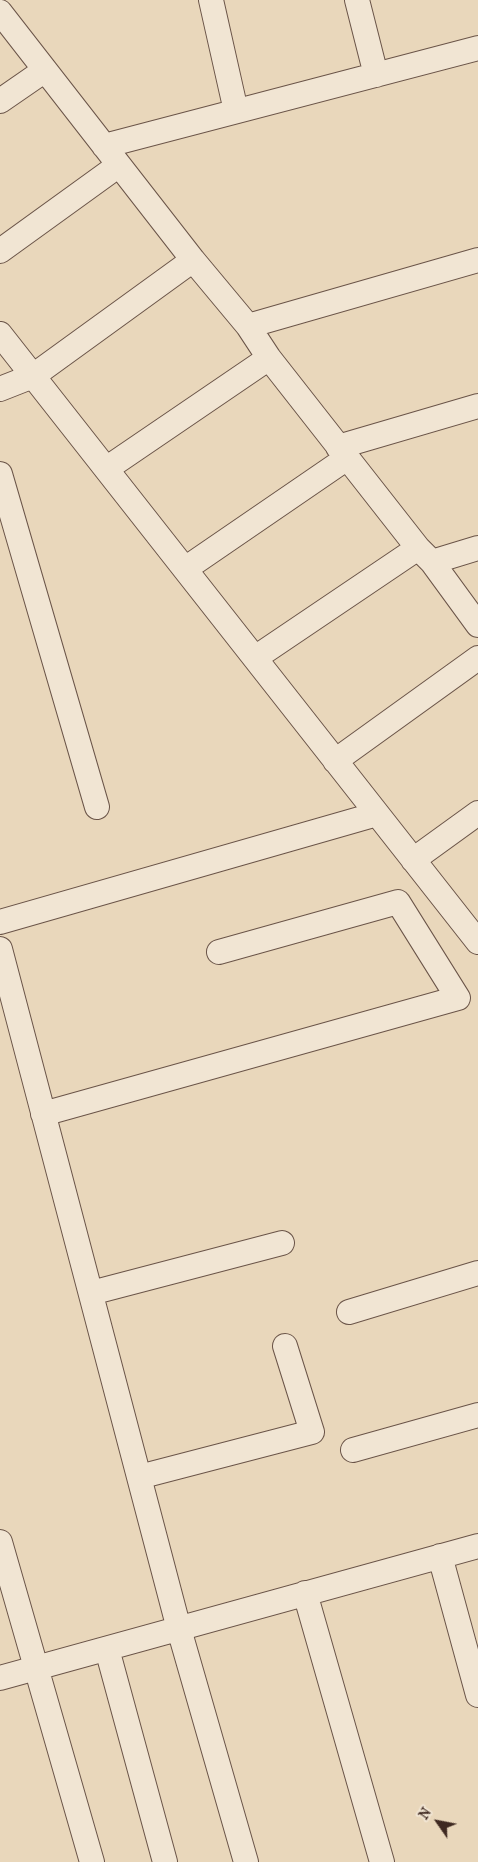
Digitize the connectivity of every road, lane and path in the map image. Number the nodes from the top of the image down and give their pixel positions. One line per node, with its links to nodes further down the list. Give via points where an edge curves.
1 (210, 0): 8 (street)
2 (357, 0): 6 (street)
3 (0, 12): 5 (street)
4 (478, 48): 6 (street)
5 (45, 70): 7 (street); 9 (street)
6 (376, 75): 8 (street)
7 (0, 101)
8 (236, 111): 9 (street)
9 (104, 146): 10 (street)
10 (119, 165): 11 (street); 12 (street)
11 (0, 251)
12 (193, 260): 14 (street); 17 (street)
13 (478, 260): 14 (street)
14 (248, 326): 16 (street)
15 (0, 334): 17 (street)
16 (269, 358): 20 (street); 21 (street)
17 (33, 376): 18 (street); 21 (street)
18 (0, 390)
19 (478, 406): 20 (street)
20 (343, 452): 24 (street); 25 (street)
21 (106, 469): 25 (street)
22 (0, 474): 30 (street)
23 (478, 548): 24 (street)
24 (425, 555): 26 (street); 27 (street)
25 (185, 569): 27 (street)
26 (478, 625)
27 (255, 658): 29 (street)
28 (478, 658): 29 (street)
29 (335, 760): 32 (street)
30 (97, 807)
31 (478, 813): 33 (street)
32 (377, 814): 33 (street); 34 (street)
33 (413, 860): 35 (street)
34 (0, 922)
35 (478, 942)
36 (0, 948): 38 (street)
37 (219, 952): 38 (street, via 398,902 458,998)
38 (43, 1114): 41 (street)
39 (282, 1243): 41 (street)
40 (478, 1273): 42 (street)
41 (91, 1293): 46 (street)
42 (349, 1312)
43 (285, 1346): 46 (street, via 312,1432)
44 (478, 1415): 45 (street)
45 (353, 1450)
46 (139, 1477): 51 (street)
47 (0, 1542): 53 (street)
48 (478, 1546): 49 (street)
49 (440, 1556): 50 (street); 55 (street)
50 (305, 1594): 51 (street); 59 (street)
51 (179, 1628): 52 (street); 58 (street)
52 (107, 1649): 53 (street); 57 (street)
53 (37, 1668): 54 (street); 56 (street)
54 (0, 1678)
55 (478, 1694)
56 (92, 1862)
57 (165, 1862)
58 (246, 1862)
59 (382, 1862)

